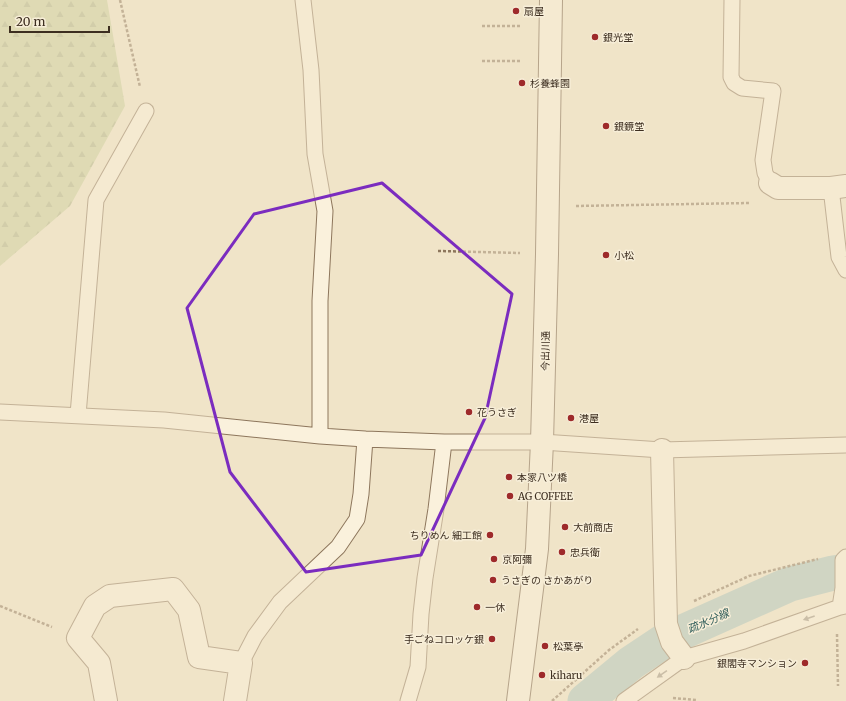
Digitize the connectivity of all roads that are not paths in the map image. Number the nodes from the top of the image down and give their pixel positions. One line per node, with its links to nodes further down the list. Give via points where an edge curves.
1 (302, 0): 10 (lane, via 311,70 315,154 325,211 320,301)
2 (551, 0): 13 (main road, 今出川通)
3 (732, 0): 5 (lane, via 730,77 734,84 742,88 773,91 762,160 764,172)
4 (146, 111): 9 (lane, via 96,200)
5 (770, 183): 6 (main road, via 778,188)
6 (839, 187): 7 (lane, via 839,257)
7 (846, 270)
8 (0, 412): 9 (lane)
9 (78, 415): 10 (lane, via 164,420)
10 (320, 436): 11 (lane)
11 (364, 439): 12 (lane); 19 (lane, via 357,519 338,547 280,602 255,636)
12 (444, 442): 13 (lane); 22 (lane, via 425,578 418,667)
13 (542, 442): 15 (lane); 23 (main road, 今出川通, via 537,549)
14 (846, 444): 15 (lane)
15 (662, 450): 18 (main road)
16 (845, 558): 17 (lane)
17 (843, 607): 18 (lane, one-way to 18, via 744,640)
18 (674, 641): 24 (lane, one-way to 24)
19 (241, 663): 20 (main road, via 199,657 189,610 172,590 110,596 95,606 78,638 99,663); 21 (main road)
20 (106, 701)
21 (235, 701)
22 (408, 701)
23 (518, 701)
24 (624, 701)

